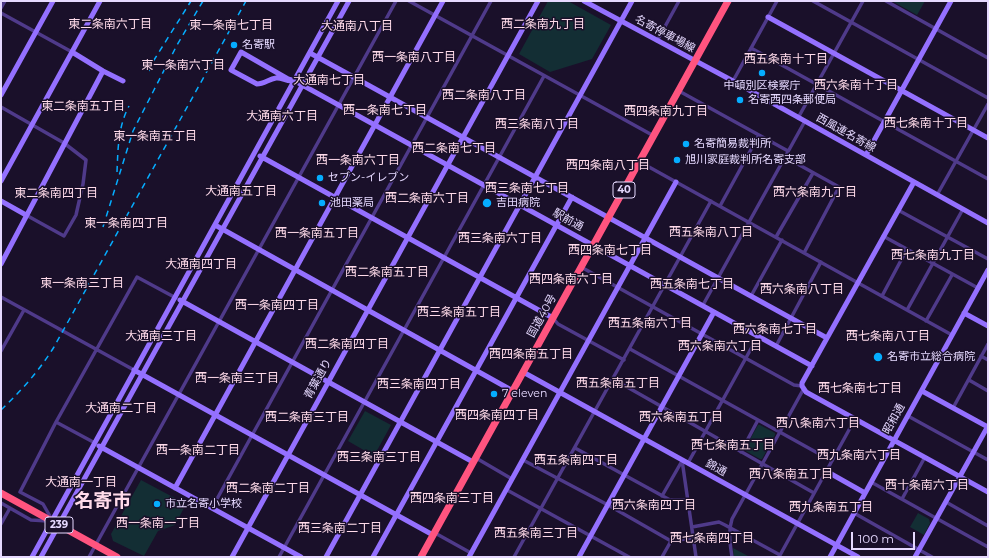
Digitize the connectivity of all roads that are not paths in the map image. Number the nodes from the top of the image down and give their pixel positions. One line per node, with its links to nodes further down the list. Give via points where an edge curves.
1 (5, 1): 20 (street)
2 (53, 1): 27 (street)
3 (100, 1): 31 (street)
4 (338, 1): 32 (street)
5 (349, 1): 35 (street)
6 (396, 1): 41 (street)
7 (408, 1): 22 (street)
8 (443, 1): 22 (street)
9 (491, 1): 28 (street)
10 (538, 1): 34 (street, 青葉通り)
11 (584, 1): 24 (street, 名寄停車場線)
12 (632, 1): 24 (street)
13 (680, 1): 29 (street)
14 (776, 1): 23 (street)
15 (813, 1): 25 (street)
16 (862, 1): 25 (street)
17 (886, 1): 26 (street)
18 (951, 1): 26 (street)
19 (726, 2): 38 (highway, 国道40号 / 40)
20 (1, 8)
21 (1, 13): 27 (street)
22 (435, 16): 28 (street); 51 (street)
23 (768, 17): 30 (street); 33 (street)
24 (621, 21): 29 (street, 名寄停車場線); 50 (street)
25 (851, 22): 33 (street); 37 (street)
26 (936, 29): 36 (street); 37 (street)
27 (36, 32): 31 (street); 49 (street)
28 (472, 36): 34 (street); 56 (street)
29 (657, 41): 38 (street, 名寄停車場線)
30 (751, 48): 44 (street); 45 (street)
31 (72, 52): 39 (street); 60 (street)
32 (310, 53): 35 (street); 43 (street)
33 (834, 54): 45 (street); 48 (street)
34 (508, 56): 40 (street); 65 (street, 青葉通り)
35 (317, 57): 41 (street); 46 (street)
36 (988, 58)
37 (919, 60): 48 (street); 52 (street)
38 (695, 61): 44 (street, 西風連名寄線); 47 (highway, 国道40号 / 40)
39 (103, 72): 42 (street); 67 (street)
40 (544, 76): 50 (street); 73 (street)
41 (354, 77): 51 (street); 54 (street)
42 (123, 80)
43 (295, 81): 43 (street, via 287,82 274,78 257,84 231,70 241,52); 46 (street); 70 (street)
44 (733, 81): 57 (street, 西風連名寄線)
45 (817, 84): 57 (street); 59 (street)
46 (302, 85): 54 (street, 駅前通); 72 (street)
47 (679, 90): 63 (street); 64 (highway, 国道40号 / 40)
48 (901, 90): 59 (street); 62 (street)
49 (1, 95)
50 (580, 96): 64 (street); 80 (street)
51 (390, 97): 56 (street); 61 (street)
52 (988, 98)
53 (988, 104): 62 (street)
54 (339, 105): 61 (street, 駅前通); 79 (street)
55 (1, 107): 60 (street)
56 (427, 117): 65 (street); 68 (street)
57 (798, 118): 58 (street, 西風連名寄線)
58 (804, 121): 69 (street); 71 (street, 西風連名寄線)
59 (884, 122): 71 (street); 76 (street)
60 (32, 125): 67 (street); 82 (street)
61 (375, 125): 68 (street, 駅前通); 87 (street)
62 (974, 130): 66 (street); 76 (street)
63 (759, 135): 69 (street); 92 (street)
64 (654, 136): 75 (highway, 国道40号 / 40)
65 (463, 138): 73 (street); 77 (street, 青葉通り)
66 (988, 138)
67 (64, 143): 95 (street); 95 (street, via 86,160 76,215 64,236)
68 (412, 145): 77 (street, 駅前通); 97 (street)
69 (788, 151): 74 (street)
70 (254, 153): 72 (street); 101 (street)
71 (866, 155): 84 (street, 西風連名寄線)
72 (262, 157): 79 (street); 102 (street)
73 (499, 157): 80 (street); 85 (street)
74 (785, 157): 78 (street); 98 (street)
75 (640, 162): 83 (street); 96 (highway, 国道40号 / 40)
76 (956, 162): 81 (street); 86 (street)
77 (448, 165): 85 (street, 駅前通); 106 (street, 青葉通り)
78 (813, 173): 104 (street); 112 (street, via 839,187)
79 (299, 177): 87 (street); 110 (street)
80 (535, 177): 88 (street); 91 (street)
81 (988, 179)
82 (1, 181)
83 (676, 182): 90 (street); 107 (street)
84 (914, 182): 86 (street, 西風連名寄線); 94 (street)
85 (484, 185): 91 (street, 駅前通); 114 (street)
86 (938, 194): 93 (street, 西風連名寄線)
87 (335, 197): 97 (street); 121 (street)
88 (572, 197): 96 (street); 100 (street)
89 (1, 201): 95 (street)
90 (711, 201): 92 (street); 113 (street)
91 (520, 204): 100 (street, 駅前通); 124 (street)
92 (720, 206): 98 (street)
93 (963, 209): 99 (street, 西風連名寄線); 105 (street)
94 (898, 210): 103 (street); 105 (street)
95 (26, 215): 117 (street)
96 (608, 217): 107 (street); 109 (highway, 国道40号 / 40)
97 (372, 218): 106 (street); 130 (street)
98 (749, 222): 104 (street); 125 (street)
99 (988, 223)
100 (557, 225): 109 (street, 駅前通); 135 (street)
101 (215, 226): 102 (street); 134 (street)
102 (222, 229): 110 (street); 136 (street)
103 (883, 236): 111 (street); 126 (street)
104 (776, 237): 108 (street)
105 (948, 237): 115 (street); 118 (street)
106 (408, 238): 114 (street); 140 (street, 青葉通り)
107 (646, 238): 113 (street); 119 (street)
108 (782, 240): 112 (street); 131 (street)
109 (593, 245): 119 (street, 駅前通); 120 (highway, 国道40号 / 40)
110 (259, 249): 121 (street); 147 (street)
111 (907, 249): 118 (street); 132 (street)
112 (804, 253): 116 (street)
113 (680, 257): 125 (street); 127 (street)
114 (444, 258): 124 (street); 149 (street)
115 (988, 259)
116 (821, 262): 126 (street); 145 (street)
117 (1, 264)
118 (933, 264): 123 (street); 141 (street)
119 (630, 265): 127 (street, 駅前通); 128 (street)
120 (581, 267): 128 (street); 144 (highway, 国道40号 / 40)
121 (295, 270): 130 (street); 155 (street)
122 (988, 270): 129 (street, 昭和通)
123 (952, 274): 129 (street); 146 (street)
124 (480, 278): 135 (street); 161 (street)
125 (718, 278): 131 (street); 137 (street)
126 (858, 283): 132 (street); 153 (street)
127 (665, 284): 137 (street, 駅前通); 138 (street)
128 (618, 288): 138 (street); 154 (street)
129 (978, 288): 143 (street, 昭和通)
130 (332, 290): 140 (street); 166 (street)
131 (751, 296): 145 (street)
132 (882, 296): 141 (street)
133 (1, 297): 139 (street)
134 (176, 298): 136 (street); 160 (street, via 137,277); 168 (street)
135 (516, 298): 144 (street); 169 (street)
136 (182, 302): 147 (street); 171 (street)
137 (703, 305): 142 (street, 駅前通)
138 (653, 307): 150 (street); 158 (street)
139 (24, 310): 159 (street); 160 (street)
140 (367, 310): 149 (street); 175 (street, 青葉通り)
141 (907, 310): 146 (street)
142 (714, 312): 150 (street); 152 (street, 駅前通)
143 (964, 313): 148 (street); 151 (street, 昭和通)
144 (553, 318): 154 (street, via 558,324); 170 (highway, 国道40号 / 40)
145 (791, 318): 153 (street); 157 (street)
146 (926, 321): 151 (street)
147 (219, 322): 155 (street); 181 (street)
148 (988, 326)
149 (404, 330): 161 (street); 183 (street)
150 (702, 334): 163 (street); 172 (street)
151 (952, 335): 177 (street, 昭和通)
152 (758, 336): 157 (street, 駅前通); 163 (street)
153 (827, 338): 167 (street)
154 (589, 340): 164 (street); 180 (street)
155 (255, 342): 166 (street); 187 (street)
156 (988, 344): 162 (street)
157 (776, 346): 167 (street, 駅前通)
158 (630, 349): 164 (street); 172 (street)
159 (1, 350)
160 (97, 350): 168 (street); 191 (street)
161 (440, 350): 169 (street); 192 (street)
162 (981, 356): 165 (street); 174 (street)
163 (746, 358): 176 (street); 182 (street)
164 (624, 360): 173 (street)
165 (988, 360)
166 (292, 362): 175 (street); 196 (street)
167 (812, 366): 176 (street, via 802,383)
168 (134, 370): 171 (street); 200 (street)
169 (476, 370): 178 (street); 199 (street)
170 (523, 372): 178 (highway, 国道40号 / 40); 180 (street, 錦通)
171 (142, 374): 181 (street); 201 (street)
172 (679, 376): 182 (street); 184 (street)
173 (613, 379): 184 (street); 186 (street)
174 (968, 380): 179 (street); 185 (street)
175 (328, 382): 183 (street); 205 (street, 青葉通り)
176 (803, 388): 189 (street); 195 (street)
177 (922, 390): 185 (street); 188 (street, 昭和通)
178 (513, 391): 207 (highway, 国道40号 / 40)
179 (988, 391)
180 (560, 392): 186 (street, 錦通); 208 (street)
181 (179, 395): 187 (street); 213 (street)
182 (722, 400): 190 (street); 194 (street)
183 (364, 403): 192 (street); 215 (street)
184 (662, 407): 194 (street); 197 (street)
185 (953, 408): 193 (street)
186 (595, 412): 197 (street, 錦通); 202 (street)
187 (215, 415): 196 (street); 221 (street)
188 (908, 416): 198 (street, 昭和通); 204 (street)
189 (855, 419): 198 (street); 210 (street)
190 (758, 420): 195 (street); 203 (street)
191 (56, 422): 200 (street); 241 (street, via 20,492 43,504)
192 (400, 422): 199 (street); 227 (street)
193 (988, 426): 204 (street)
194 (705, 431): 203 (street); 211 (street)
195 (780, 432): 210 (street); 212 (street)
196 (252, 435): 205 (street); 236 (street)
197 (644, 439): 211 (street, 錦通); 216 (street)
198 (895, 440): 206 (street); 220 (street, 昭和通)
199 (437, 442): 207 (street); 239 (street)
200 (95, 443): 201 (street); 241 (street)
201 (101, 447): 213 (street); 241 (street)
202 (575, 448): 216 (street); 218 (street)
203 (741, 452): 212 (street)
204 (973, 452): 209 (street); 217 (street)
205 (288, 455): 215 (street); 246 (street, 青葉通り)
206 (925, 457): 217 (street); 230 (street)
207 (474, 460): 219 (street); 248 (highway, 国道40号 / 40)
208 (523, 460): 218 (street); 219 (street)
209 (988, 460)
210 (832, 461): 214 (street)
211 (685, 462): 228 (street, 錦通); 229 (street); 231 (street)
212 (763, 464): 225 (street); 228 (street)
213 (139, 467): 221 (street); 252 (street)
214 (826, 471): 225 (street); 226 (street)
215 (324, 475): 227 (street); 255 (street)
216 (624, 475): 229 (street); 234 (street)
217 (960, 476): 223 (street); 232 (street)
218 (558, 478): 234 (street); 237 (street)
219 (512, 479): 222 (street)
220 (871, 482): 226 (street, 昭和通); 230 (street)
221 (175, 488): 236 (street)
222 (507, 490): 237 (street); 257 (street)
223 (988, 492)
224 (1, 493): 241 (highway, 239)
225 (814, 493): 243 (street)
226 (865, 493): 238 (street, 昭和通)
227 (360, 495): 239 (street); 266 (street)
228 (746, 495): 243 (street, 錦通); 247 (street)
229 (662, 496): 231 (street, via 670,500)
230 (902, 499): 240 (street)
231 (688, 500): 245 (street)
232 (946, 502): 240 (street); 244 (street)
233 (1, 503): 235 (street)
234 (608, 505): 249 (street); 251 (street)
235 (10, 508): 241 (street, via 32,520); 242 (street)
236 (212, 508): 246 (street)
237 (541, 509): 249 (street); 269 (street)
238 (854, 513): 253 (street, 昭和通); 256 (street)
239 (396, 515): 248 (street); 267 (street)
240 (937, 519): 254 (street); 256 (street)
241 (55, 523): 252 (highway, 239); 259 (street); 260 (street)
242 (1, 524)
243 (797, 524): 253 (street, 錦通); 258 (street)
244 (988, 526)
245 (692, 527): 247 (street, via 719,522); 250 (street)
246 (248, 528): 255 (street); 263 (street, 青葉通り)
247 (729, 528): 258 (street); 274 (street)
248 (434, 534): 257 (street); 268 (highway, 国道40号 / 40)
249 (591, 536): 270 (street); 271 (street)
250 (693, 538): 251 (street); 273 (street)
251 (671, 541): 272 (street)
252 (96, 545): 261 (street); 262 (highway, 239)
253 (837, 545): 275 (street, 昭和通); 276 (street, 錦通)
254 (988, 547)
255 (284, 548): 264 (street); 265 (street)
256 (919, 550): 277 (street); 278 (street)
257 (470, 555)
258 (779, 556)
259 (32, 557)
260 (41, 557)
261 (89, 557)
262 (117, 557)
263 (232, 557)
264 (279, 557)
265 (301, 557)
266 (326, 557)
267 (374, 557)
268 (421, 557)
269 (514, 557)
270 (579, 557)
271 (629, 557)
272 (662, 557)
273 (696, 557)
274 (732, 557)
275 (830, 557)
276 (858, 557)
277 (916, 557)
278 (932, 557)

